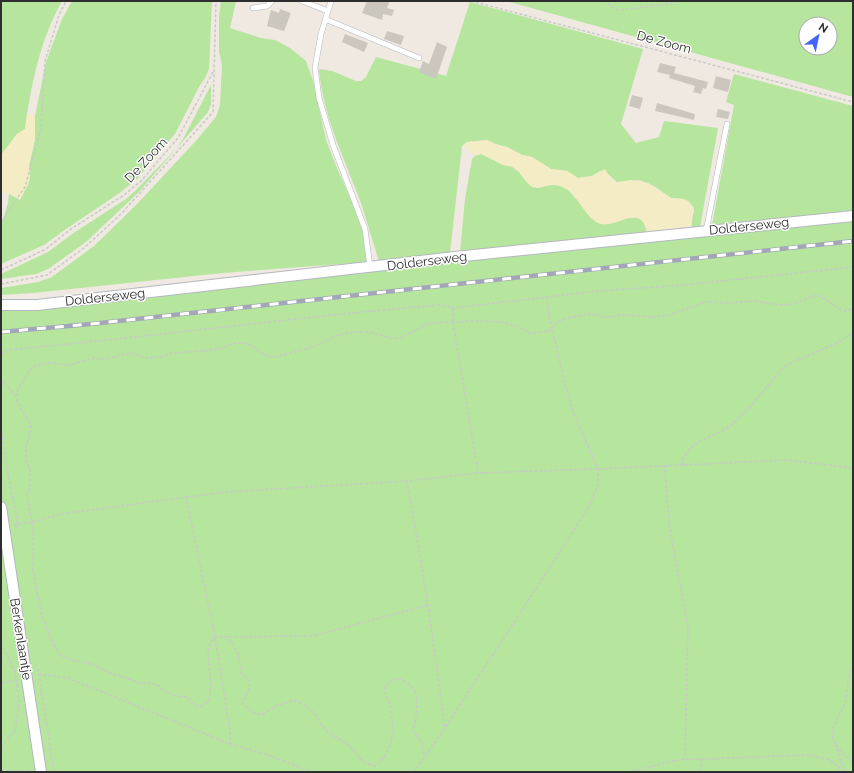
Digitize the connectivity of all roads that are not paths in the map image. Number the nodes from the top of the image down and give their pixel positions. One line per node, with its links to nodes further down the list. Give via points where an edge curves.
1 (272, 1): 4 (lane, via 267,6)
2 (302, 1): 5 (lane)
3 (331, 1): 5 (lane)
4 (253, 8)
5 (328, 11): 6 (lane)
6 (325, 19): 7 (lane); 11 (lane, via 315,68 319,98 333,145 365,229)
7 (419, 58)
8 (727, 124): 10 (lane)
9 (853, 216): 10 (street, Dolderseweg)
10 (706, 231): 11 (street, Dolderseweg)
11 (370, 267): 12 (street, Dolderseweg, via 37,305)
12 (1, 305)
13 (1, 507): 14 (street, Berkenlaantje)
14 (41, 772)

